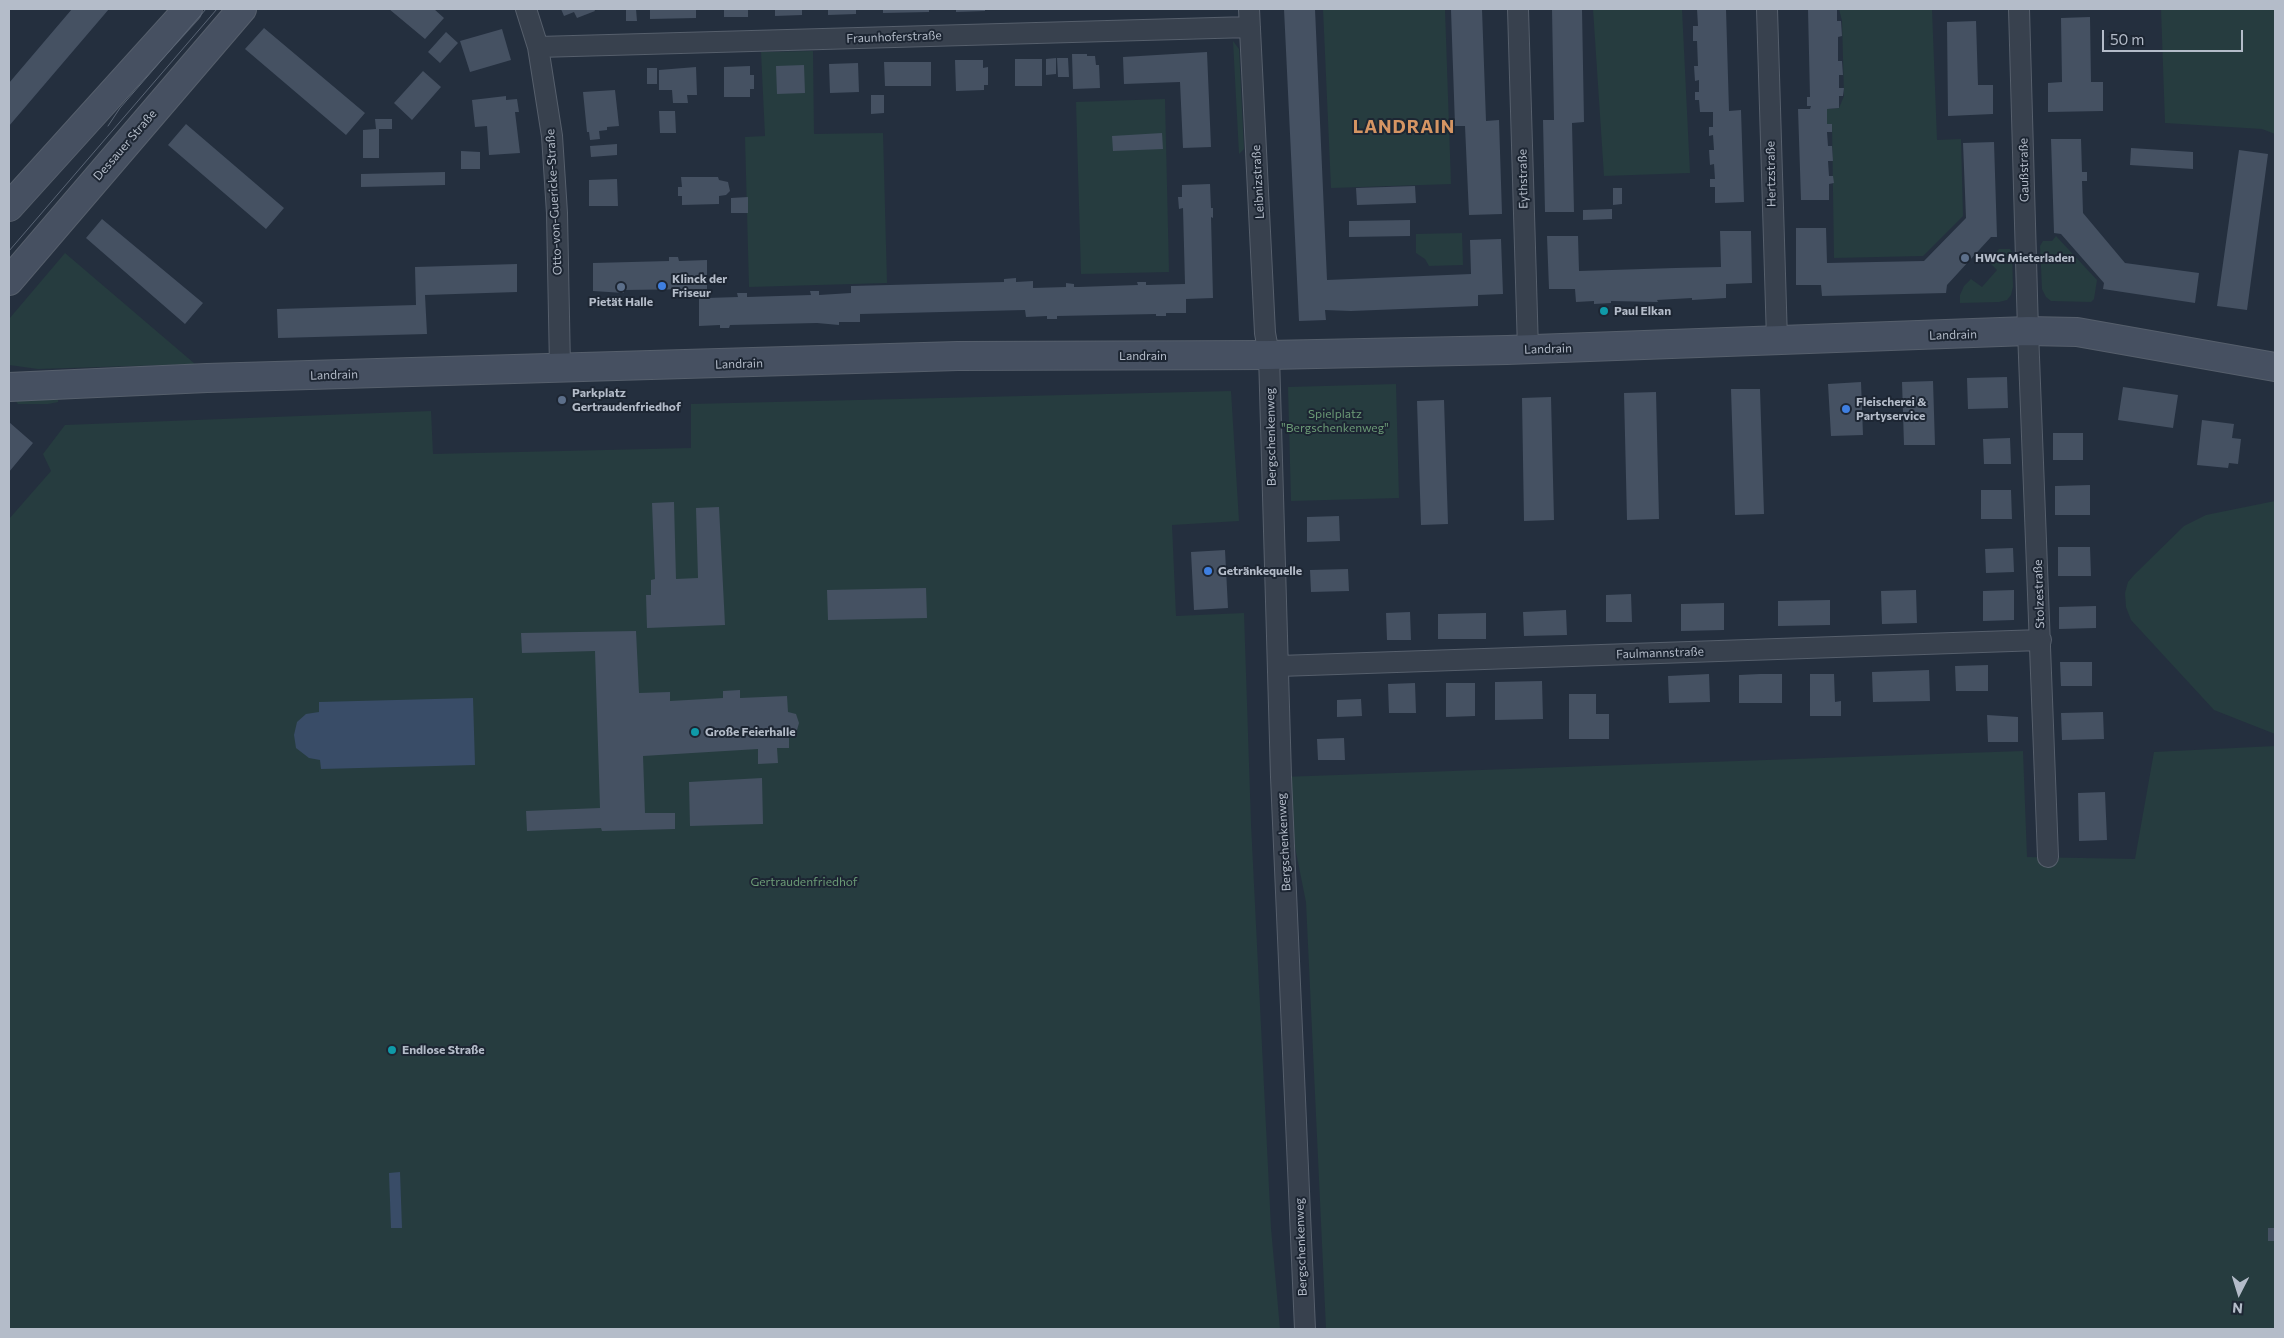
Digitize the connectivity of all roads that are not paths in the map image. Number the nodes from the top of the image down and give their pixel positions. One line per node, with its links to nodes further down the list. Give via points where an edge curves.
1 (188, 9): 9 (street)
2 (242, 9): 10 (street, Dessauer Straße)
3 (526, 9): 8 (street, Otto-von-Guericke-Straße)
4 (1518, 9): 13 (street, Eythstraße)
5 (1767, 9): 12 (street, Hertzstraße)
6 (2019, 9): 11 (street, Gaußstraße)
7 (1249, 18): 8 (street, Fraunhoferstraße); 14 (street, Leibnizstraße, via 1265,333)
8 (538, 46): 16 (street, Otto-von-Guericke-Straße, via 556,173)
9 (9, 207)
10 (9, 281)
11 (2028, 331): 12 (street, Landrain); 15 (street, Landrain, via 2077,332); 18 (street, Stolzestraße)
12 (1777, 340): 13 (street, Landrain)
13 (1528, 350): 14 (street, Landrain)
14 (1269, 355): 16 (street, Landrain, via 958,356); 19 (street, Bergschenkenweg)
15 (2275, 367)
16 (560, 368): 17 (street, Landrain)
17 (9, 387)
18 (2041, 640): 19 (street, Faulmannstraße); 20 (street, Stolzestraße)
19 (1279, 666): 21 (street, Bergschenkenweg)
20 (2048, 857)
21 (1305, 1329)

